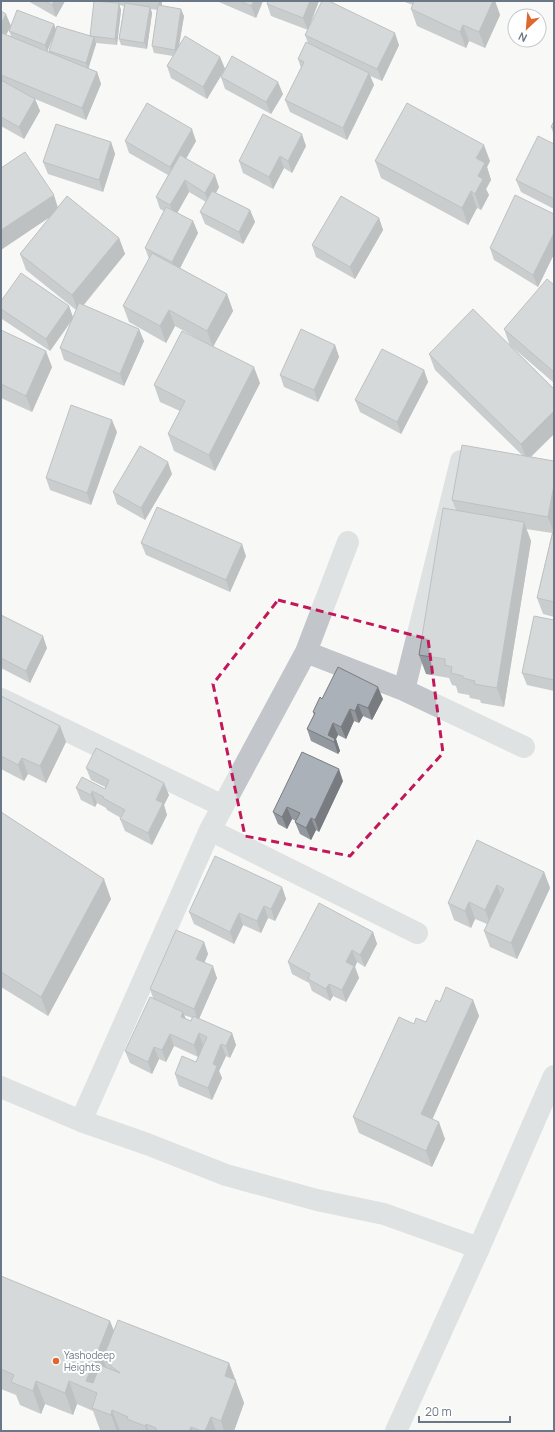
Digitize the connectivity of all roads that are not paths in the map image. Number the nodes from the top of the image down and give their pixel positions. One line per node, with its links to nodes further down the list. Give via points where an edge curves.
1 (461, 461): 4 (street)
2 (348, 542): 3 (street)
3 (306, 652): 4 (street); 7 (street)
4 (404, 690): 6 (street)
5 (1, 699): 7 (street)
6 (524, 747)
7 (223, 806): 8 (street)
8 (210, 830): 9 (street); 12 (street)
9 (416, 933)
10 (554, 1076): 13 (street)
11 (1, 1087): 12 (street)
12 (81, 1121): 13 (street, via 226,1175 317,1200 384,1214)
13 (479, 1248): 14 (street)
14 (396, 1431)

